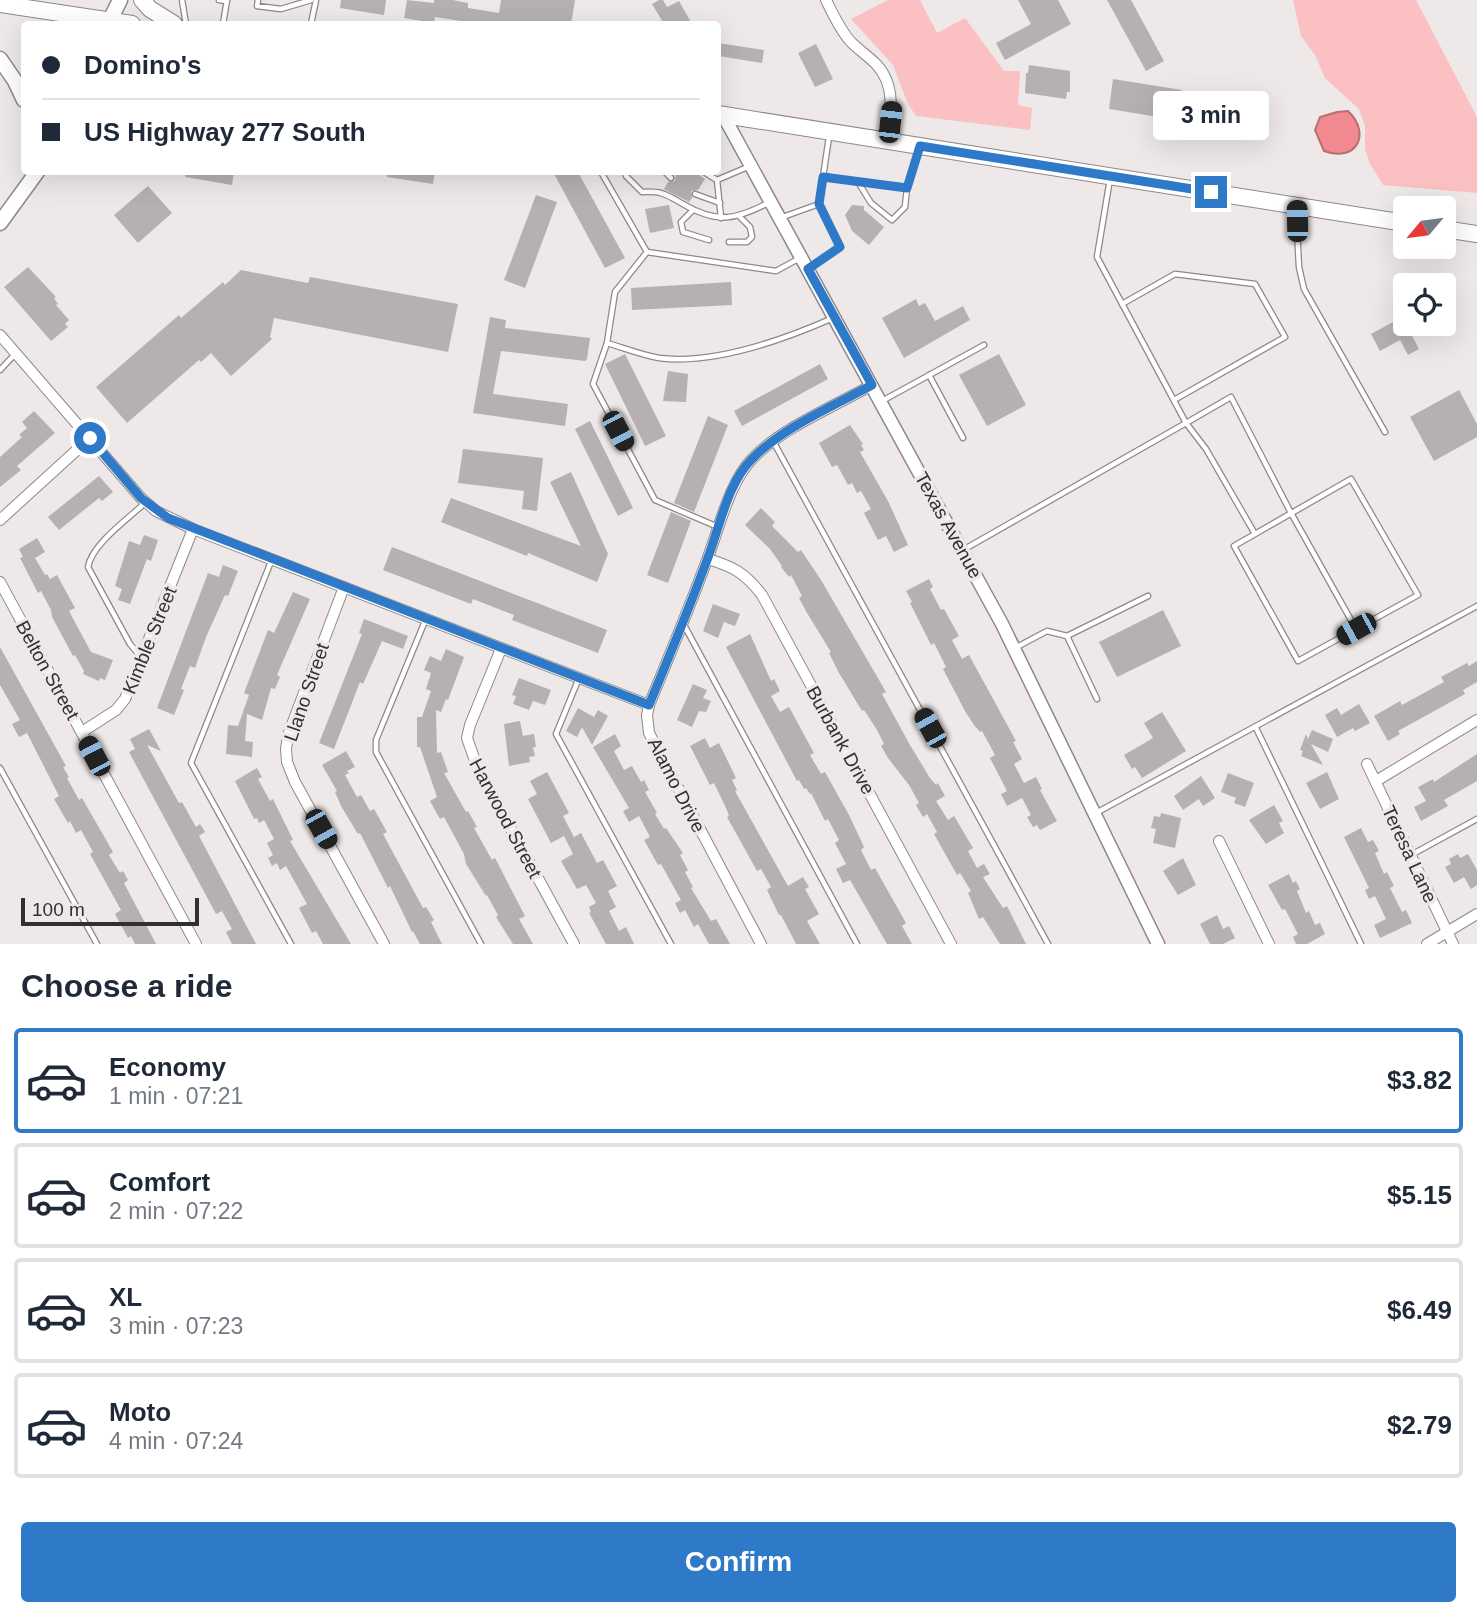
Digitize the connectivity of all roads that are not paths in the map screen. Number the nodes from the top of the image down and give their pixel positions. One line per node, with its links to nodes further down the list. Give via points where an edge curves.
1 (120, 0): 11 (main road)
2 (142, 0): 12 (highway)
3 (182, 0): 13 (lane)
4 (219, 0): 8 (lane)
5 (258, 0): 6 (lane, via 257,6 281,9)
6 (313, 0): 15 (lane)
7 (826, 0): 21 (street, via 851,42 878,65 889,84 892,104)
8 (227, 1): 14 (lane)
9 (0, 4): 10 (highway)
10 (97, 21)
11 (109, 21)
12 (169, 21)
13 (186, 21)
14 (224, 21)
15 (311, 21)
16 (0, 59): 17 (main road)
17 (21, 94)
18 (721, 115): 20 (highway)
19 (721, 117): 23 (street, Texas Avenue)
20 (830, 131): 21 (highway); 31 (lane)
21 (885, 141): 22 (highway)
22 (920, 146): 30 (highway); 35 (lane)
23 (751, 166): 33 (lane); 37 (street, Texas Avenue)
24 (23, 175): 43 (main road)
25 (35, 175): 43 (main road)
26 (603, 175): 51 (lane)
27 (626, 175): 41 (lane, via 642,192 659,191)
28 (668, 175): 32 (lane)
29 (710, 175): 33 (lane)
30 (1110, 176): 40 (highway); 53 (lane, via 1097,257)
31 (823, 177): 34 (lane); 39 (lane)
32 (671, 178)
33 (717, 180): 38 (lane)
34 (857, 182): 35 (lane); 35 (lane, via 871,203 892,220 905,207)
35 (907, 188)
36 (695, 194): 38 (lane)
37 (771, 202): 42 (lane); 45 (street, Texas Avenue)
38 (720, 203): 44 (lane)
39 (819, 204): 45 (lane); 52 (lane, via 840,247)
40 (1296, 206): 46 (highway); 65 (lane, via 1304,289)
41 (693, 210): 44 (lane); 49 (lane, via 681,222 683,232)
42 (739, 216): 44 (lane); 50 (lane, via 750,227 752,237 747,242)
43 (4, 217)
44 (722, 218)
45 (780, 218): 52 (street, Texas Avenue)
46 (1393, 221)
47 (1456, 231): 48 (highway)
48 (1477, 234)
49 (709, 240)
50 (729, 242)
51 (647, 252): 52 (lane, via 776,271); 56 (lane, via 615,292)
52 (804, 263): 54 (street, Texas Avenue)
53 (1122, 304): 62 (lane); 62 (lane, via 1175,274 1255,284 1285,337)
54 (834, 318): 56 (lane, via 781,341 711,357 659,358); 61 (street, Texas Avenue)
55 (0, 335): 58 (street)
56 (607, 343): 72 (lane, via 593,384 655,500)
57 (984, 345): 60 (lane)
58 (16, 353): 59 (lane); 66 (street)
59 (0, 369)
60 (929, 375): 63 (lane); 67 (lane)
61 (872, 385): 63 (street, Texas Avenue); 68 (street)
62 (1174, 400): 64 (lane)
63 (881, 402): 75 (street, Texas Avenue)
64 (1186, 423): 70 (lane, via 1231,397); 74 (lane); 75 (lane)
65 (1385, 432)
66 (90, 438): 69 (street); 71 (street)
67 (963, 438)
68 (773, 440): 72 (street, via 739,476); 114 (lane)
69 (146, 502): 73 (street); 88 (lane, via 96,548 88,567 130,644)
70 (1291, 513): 74 (lane); 84 (lane); 84 (lane, via 1351,479 1418,594)
71 (0, 520)
72 (719, 527): 77 (street)
73 (193, 529): 76 (street); 88 (street, Kimble Street)
74 (1255, 534): 84 (lane, via 1234,547 1298,661)
75 (962, 550): 87 (street, Texas Avenue)
76 (272, 559): 79 (street); 106 (lane, via 191,763)
77 (708, 559): 83 (street); 113 (street, Burbank Drive, via 731,566 762,595)
78 (0, 582): 94 (street, Belton Street)
79 (344, 587): 82 (street); 107 (street, Llano Street, via 295,712 287,762)
80 (1148, 596): 85 (lane)
81 (1477, 606): 93 (lane)
82 (426, 619): 86 (street); 108 (lane, via 376,740 376,752)
83 (682, 622): 91 (street); 112 (lane)
84 (1356, 629)
85 (1067, 636): 87 (lane, via 1047,631); 90 (lane)
86 (501, 649): 89 (street); 109 (street, Harwood Street, via 467,738 478,769)
87 (1014, 649): 98 (street, Texas Avenue)
88 (142, 657): 94 (street, Kimble Street, via 125,699)
89 (579, 678): 91 (street); 110 (lane, via 556,734)
90 (1097, 699)
91 (649, 705): 111 (street, Alamo Drive, via 649,733)
92 (1477, 720): 97 (street)
93 (1256, 728): 98 (lane); 117 (lane)
94 (82, 732): 105 (street, Belton Street)
95 (1367, 764): 97 (street, Teresa Lane)
96 (0, 768): 104 (lane)
97 (1376, 780): 101 (street, Teresa Lane)
98 (1095, 814): 115 (street, Texas Avenue)
99 (1477, 818): 101 (lane)
100 (1219, 841): 116 (street)
101 (1410, 855): 103 (street, Teresa Lane)
102 (1477, 914): 103 (street)
103 (1446, 931): 118 (street); 119 (street, Teresa Lane)
104 (97, 944)
105 (196, 944)
106 (291, 944)
107 (384, 944)
108 (481, 944)
109 (574, 944)
110 (671, 944)
111 (761, 944)
112 (857, 944)
113 (951, 944)
114 (1048, 944)
115 (1158, 944)
116 (1269, 944)
117 (1361, 944)
118 (1427, 944)
119 (1453, 944)

